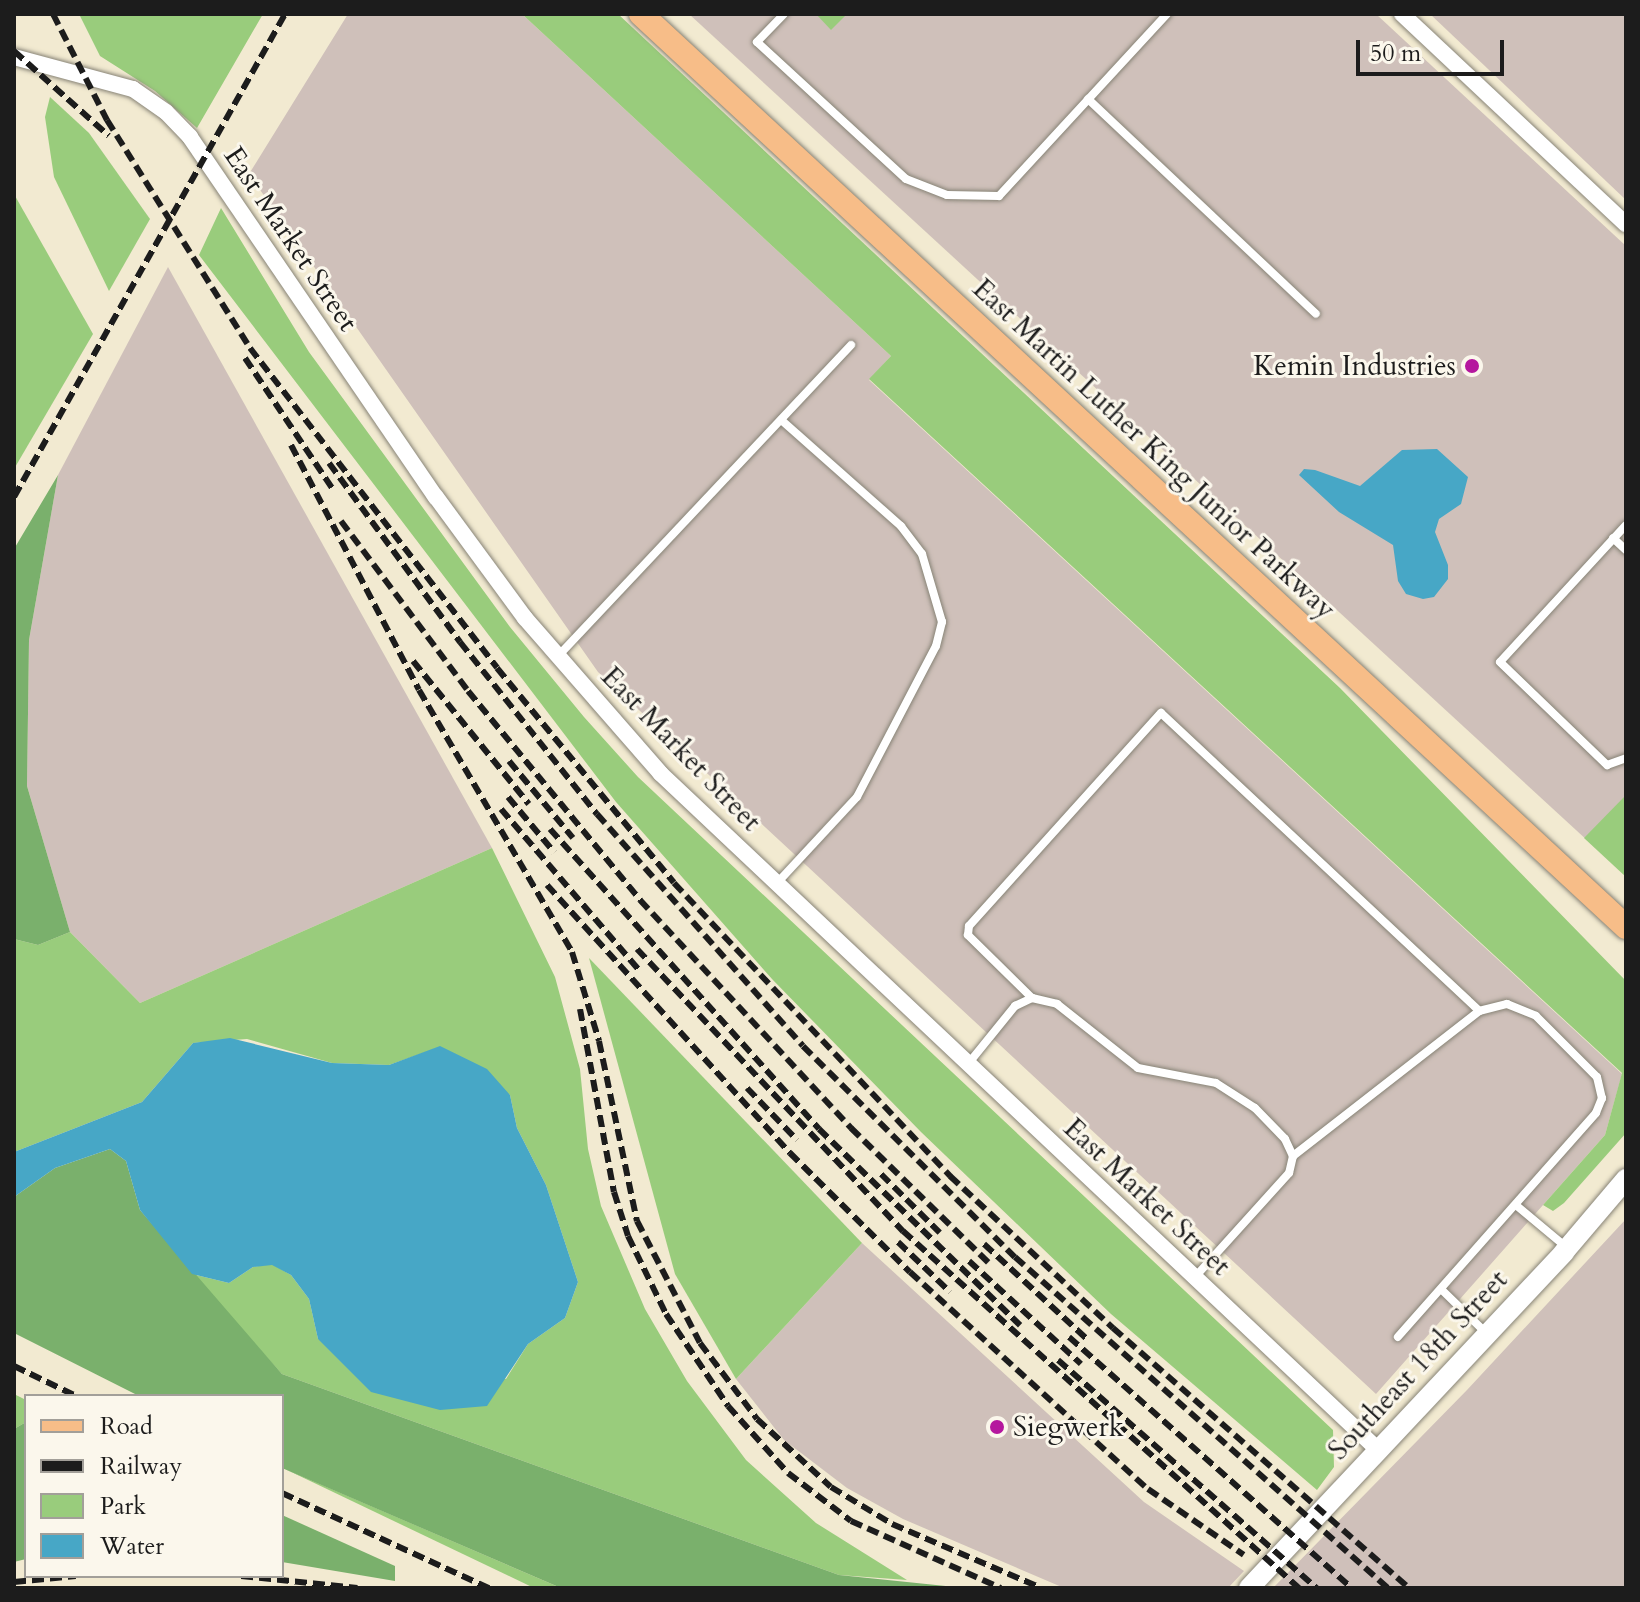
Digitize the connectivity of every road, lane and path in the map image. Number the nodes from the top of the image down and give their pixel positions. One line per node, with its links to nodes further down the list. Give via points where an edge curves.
1 (641, 14): 17 (main road, East Martin Luther King Junior Parkway)
2 (784, 14): 6 (lane, via 757,42 906,179 947,195 999,196)
3 (1167, 14): 6 (lane)
4 (1402, 14): 7 (street)
5 (14, 57): 14 (street, East Market Street, via 133,89 190,137 436,497)
6 (1088, 99): 8 (lane)
7 (1626, 224)
8 (1316, 314)
9 (851, 345): 10 (lane)
10 (781, 420): 14 (lane); 16 (lane, via 901,526 922,554 942,622 936,646 857,797)
11 (1626, 525): 12 (lane)
12 (1613, 538): 13 (lane); 15 (lane, via 1500,662 1607,765)
13 (1626, 550)
14 (558, 656): 16 (street, East Market Street, via 660,773)
15 (1626, 758)
16 (776, 883): 20 (street, East Market Street)
17 (1626, 927)
18 (1032, 998): 19 (lane, via 968,935 969,926 1161,713); 20 (lane, via 1015,1006); 21 (lane, via 1057,1004 1138,1068 1216,1083 1255,1108 1285,1139)
19 (1479, 1011): 21 (lane); 23 (lane, via 1507,1004 1536,1016 1597,1077 1602,1098 1596,1113 1532,1180)
20 (968, 1064): 25 (street, East Market Street)
21 (1293, 1156): 25 (lane, via 1289,1173)
22 (1626, 1179): 24 (street, Southeast 18th Street)
23 (1517, 1206): 24 (lane); 26 (lane)
24 (1567, 1249): 27 (street, Southeast 18th Street)
25 (1195, 1277): 29 (street, East Market Street)
26 (1443, 1291): 27 (lane); 28 (lane)
27 (1487, 1334): 29 (street, Southeast 18th Street)
28 (1398, 1337)
29 (1377, 1449): 30 (street, Southeast 18th Street)
30 (1249, 1588)

